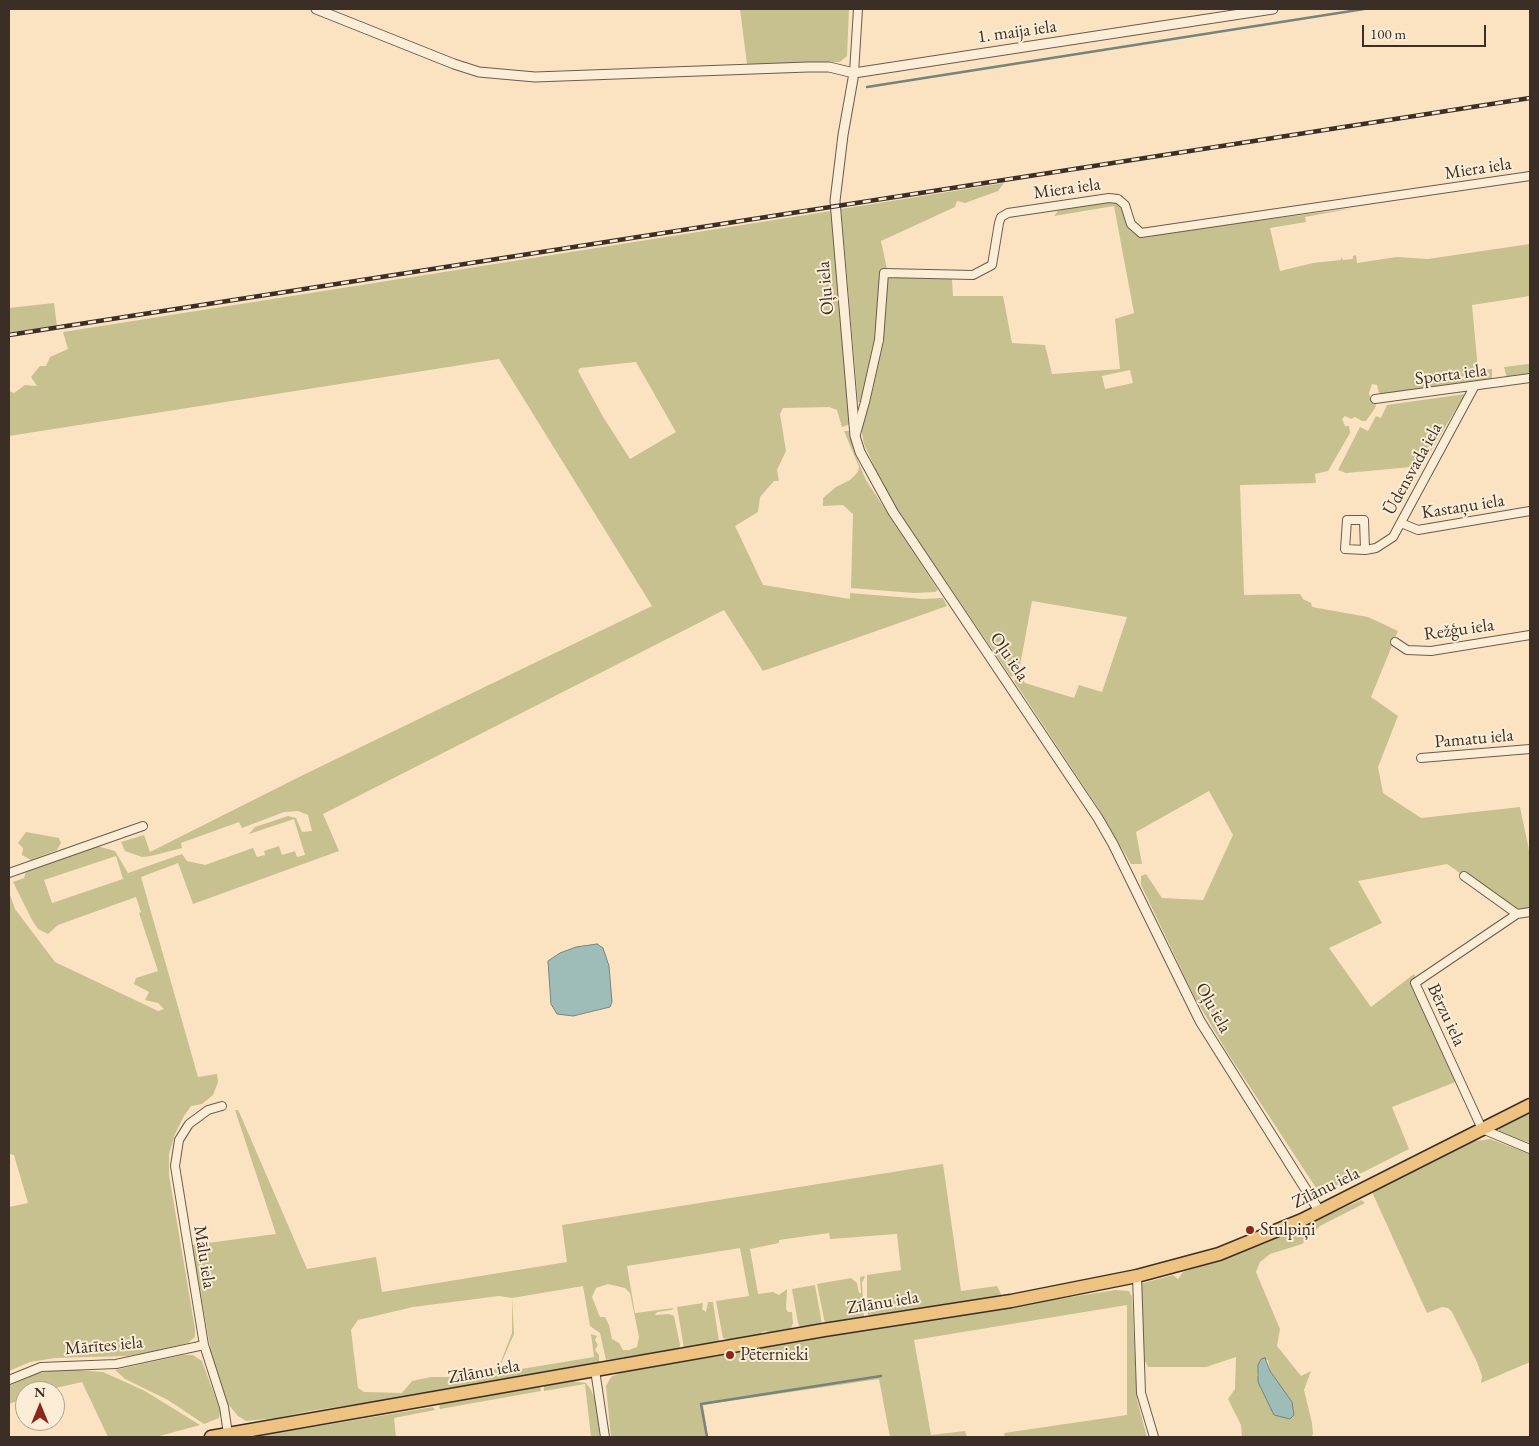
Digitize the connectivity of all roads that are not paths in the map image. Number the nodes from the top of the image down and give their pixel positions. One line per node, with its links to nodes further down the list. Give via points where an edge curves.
1 (316, 9): 4 (street, via 454,64 504,76 830,67)
2 (858, 9): 4 (street)
3 (1273, 9): 4 (street, 1. maija iela)
4 (854, 73): 9 (street, Oļu iela, via 836,201)
5 (1530, 176): 9 (street, Miera iela, via 1141,233 1131,224 1125,205 1118,199 1008,213 1001,217 992,265 974,275 884,273 879,340)
6 (1530, 378): 7 (street, Sporta iela)
7 (1474, 388): 8 (street, Sporta iela); 11 (street, Ūdensvada iela)
8 (1375, 399)
9 (855, 436): 26 (street, Oļu iela, via 872,479 892,512 1098,818 1200,1022)
10 (1530, 511): 11 (street, Kastaņu iela, via 1418,530)
11 (1401, 523): 12 (street, Ūdensvada iela, via 1385,544)
12 (1365, 550): 12 (street, Ūdensvada iela, via 1345,549 1347,520 1364,520)
13 (1530, 635): 14 (street, Režģu iela, via 1431,651 1407,650)
14 (1395, 642)
15 (1530, 749): 16 (street, Pamatu iela)
16 (1421, 758)
17 (143, 826): 18 (street)
18 (9, 873)
19 (1464, 876): 21 (street)
20 (1530, 912): 21 (street, Bērzu iela)
21 (1517, 914): 24 (street, Bērzu iela, via 1415,983)
22 (1530, 1105): 24 (highway, Zīlānu iela)
23 (222, 1106): 28 (street, Mālu iela, via 208,1110 189,1124 179,1140 175,1157)
24 (1482, 1129): 25 (street); 26 (highway, Zīlānu iela)
25 (1530, 1149)
26 (1320, 1212): 27 (highway, Zīlānu iela, via 1219,1254)
27 (1137, 1276): 29 (highway, Zīlānu iela, via 1031,1298); 34 (street, via 1141,1392)
28 (204, 1345): 30 (street, Mārītes iela, via 122,1363 50,1365); 31 (street, Mālu iela, via 224,1407)
29 (595, 1370): 31 (highway, Zīlānu iela); 33 (street)
30 (9, 1380)
31 (228, 1434): 32 (highway, Zīlānu iela)
32 (210, 1437)
33 (605, 1437)
34 (1154, 1437)

